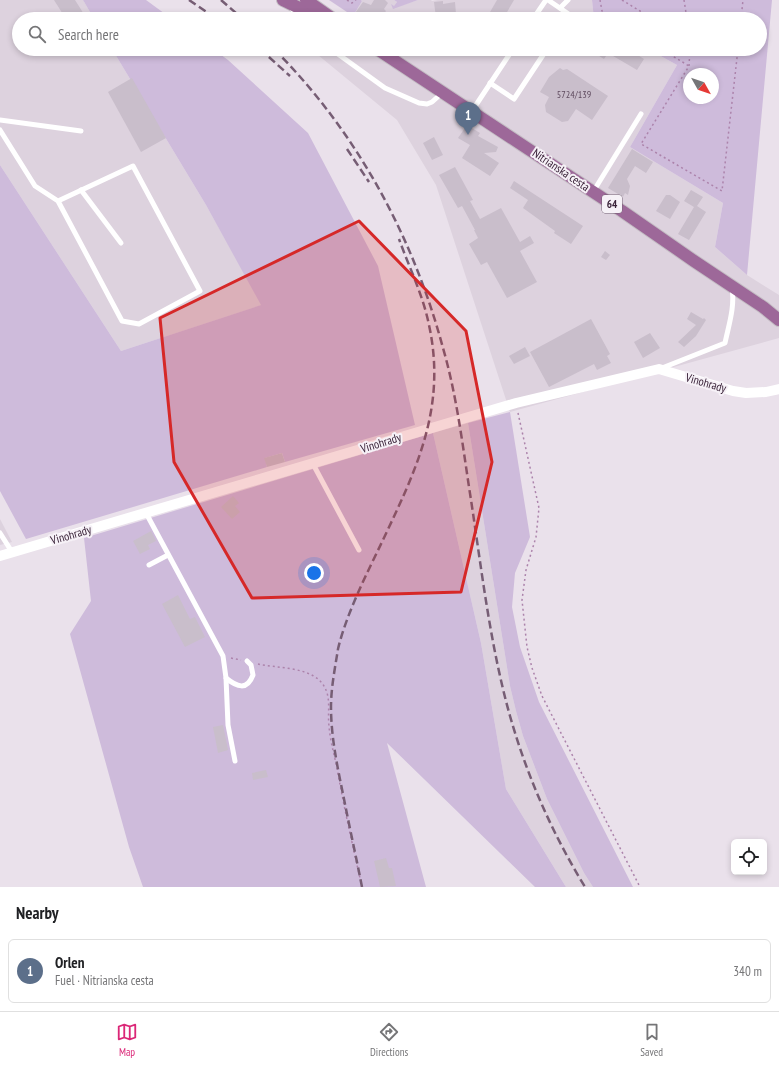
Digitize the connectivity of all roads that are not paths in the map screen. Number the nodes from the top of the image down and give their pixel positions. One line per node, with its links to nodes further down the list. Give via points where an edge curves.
1 (306, 0): 8 (main road)
2 (547, 0): 5 (lane); 9 (lane)
3 (568, 0): 5 (lane)
4 (286, 1): 6 (lane); 7 (main road)
5 (560, 8): 10 (lane)
6 (293, 12)
7 (308, 12)
8 (323, 12)
9 (538, 12)
10 (566, 12)
11 (341, 56): 16 (lane, via 385,88 419,103 432,102)
12 (388, 56): 16 (main road, Nitrianska cesta / 64)
13 (508, 56): 15 (lane)
14 (543, 56): 15 (lane, via 514,99)
15 (490, 83): 17 (lane)
16 (443, 92): 17 (main road, Nitrianska cesta / 64)
17 (472, 111): 23 (main road, Nitrianska cesta / 64)
18 (641, 114): 23 (lane)
19 (0, 120): 21 (lane)
20 (0, 130): 24 (lane, via 35,186)
21 (81, 131)
22 (81, 190): 24 (lane); 24 (lane, via 133,166 200,291 139,324 122,321); 25 (lane)
23 (593, 192): 26 (main road, Nitrianska cesta / 64)
24 (58, 201)
25 (121, 243)
26 (732, 286): 27 (main road, Nitrianska cesta / 64); 30 (lane, via 732,315 725,343)
27 (763, 306): 28 (main road, Nitrianska cesta / 64); 29 (main road, Nitrianska cesta / 64)
28 (779, 314)
29 (779, 320)
30 (659, 369): 33 (street, Vinohrady, via 733,391); 34 (street, Vinohrady, via 516,404)
31 (779, 382): 33 (street)
32 (779, 389): 33 (street, Vinohrady)
33 (766, 392)
34 (313, 464): 35 (street, Vinohrady); 37 (lane)
35 (146, 513): 38 (street, Vinohrady); 39 (lane)
36 (0, 533): 38 (lane)
37 (359, 550)
38 (12, 552): 40 (street, Vinohrady)
39 (168, 555): 41 (lane); 43 (lane, via 223,656)
40 (0, 556)
41 (149, 565)
42 (247, 661): 43 (lane, via 251,665 253,675 249,683 236,686)
43 (226, 678): 44 (lane, via 228,724)
44 (235, 761)

